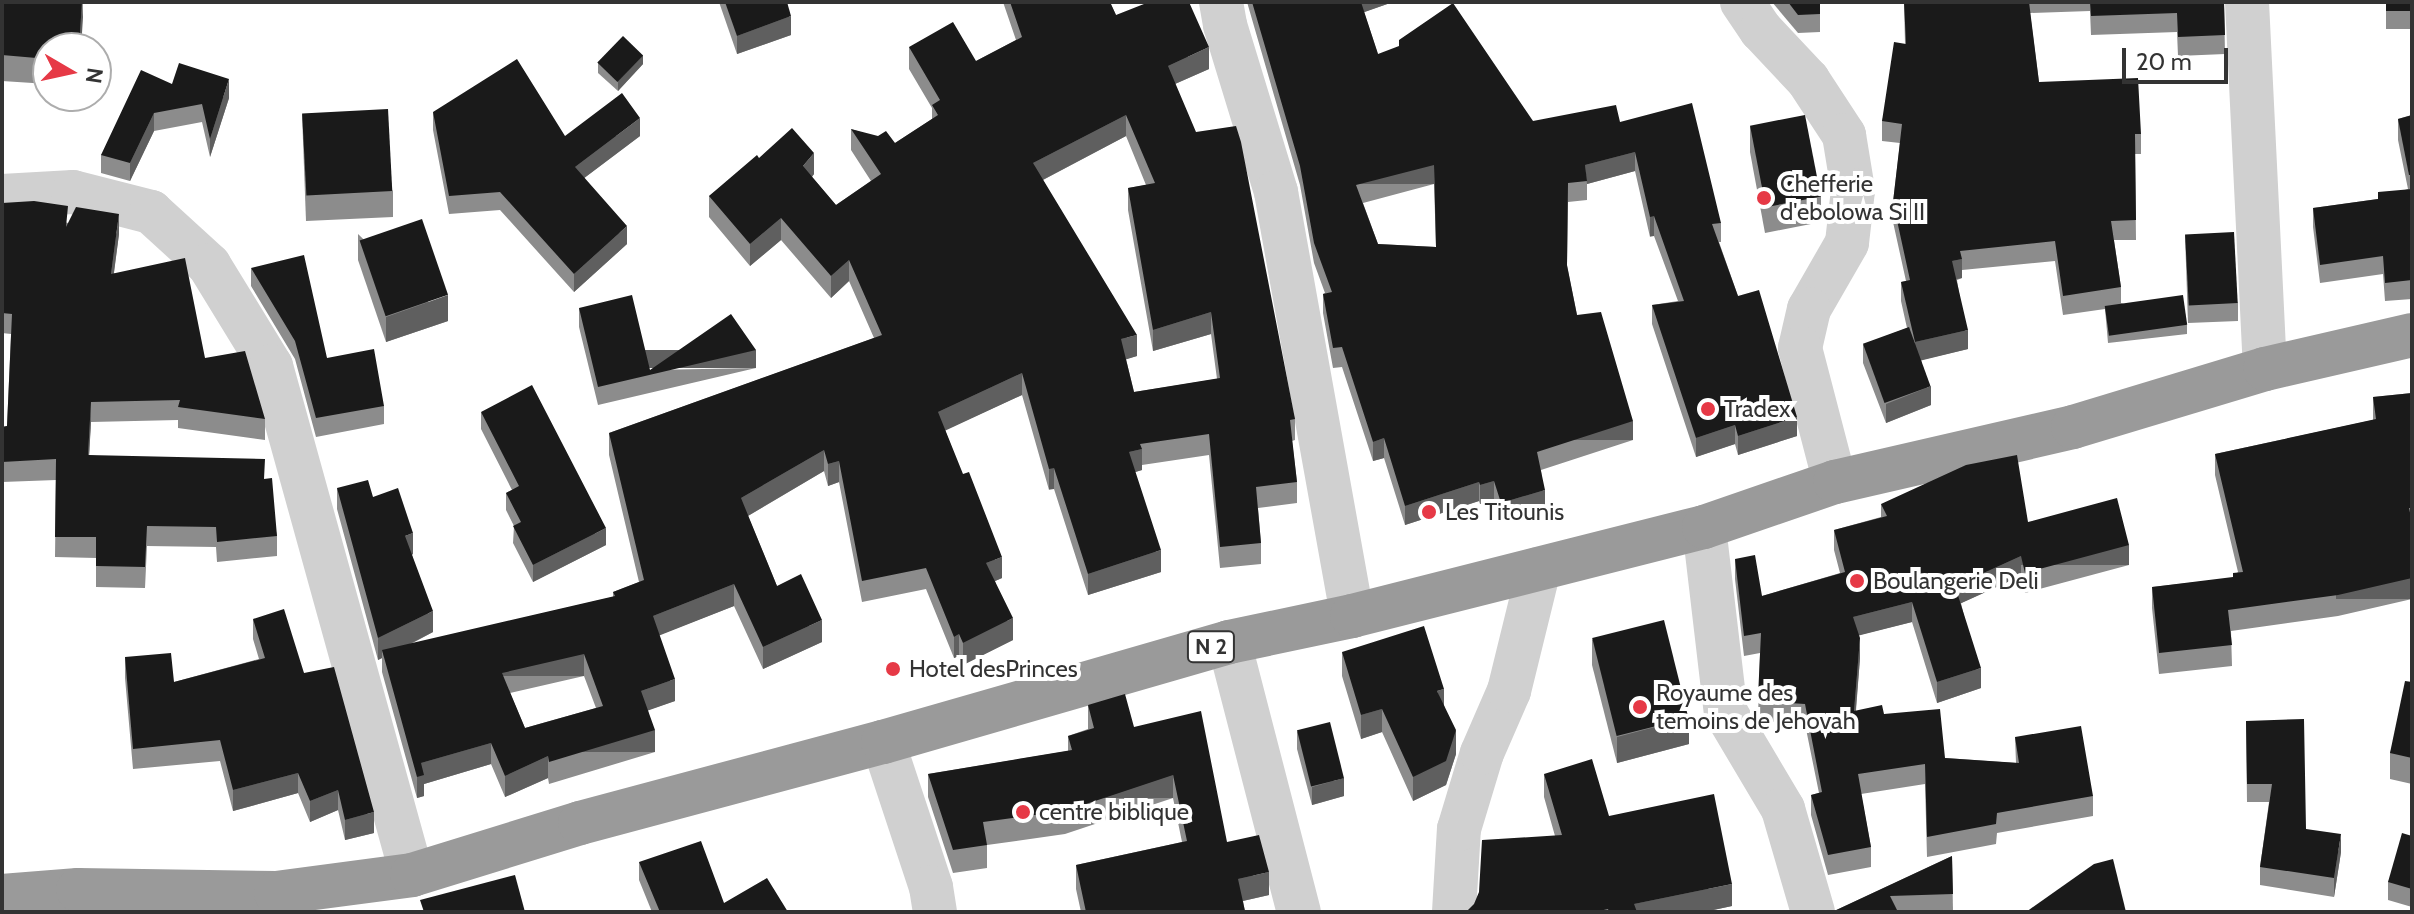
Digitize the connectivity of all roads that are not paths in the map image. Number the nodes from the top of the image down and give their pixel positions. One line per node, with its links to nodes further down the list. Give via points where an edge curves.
1 (1221, 2): 10 (street, via 1276,192)
2 (1742, 2): 7 (street, via 1808,80 1844,135 1853,190 1847,243 1809,309 1800,348)
3 (2247, 2): 6 (street)
4 (2, 196): 13 (street, via 73,192 151,212 209,265 271,366)
5 (2412, 335): 6 (highway, N 2)
6 (2265, 369): 7 (highway, N 2, via 2073,427)
7 (1835, 482): 8 (highway, N 2)
8 (1704, 527): 9 (highway, N 2); 19 (street, via 1726,713 1783,809)
9 (1539, 569): 10 (highway, N 2); 18 (street, via 1509,691 1482,753 1459,829)
10 (1352, 616): 11 (highway, N 2)
11 (1229, 642): 12 (highway, N 2); 17 (street)
12 (883, 742): 13 (highway, N 2, via 580,823); 16 (street)
13 (412, 875): 15 (highway, N 2, via 276,893)
14 (2, 896): 15 (highway, N 2)
15 (79, 901)
16 (935, 912)
17 (1299, 912)
18 (1454, 912)
19 (1813, 912)

